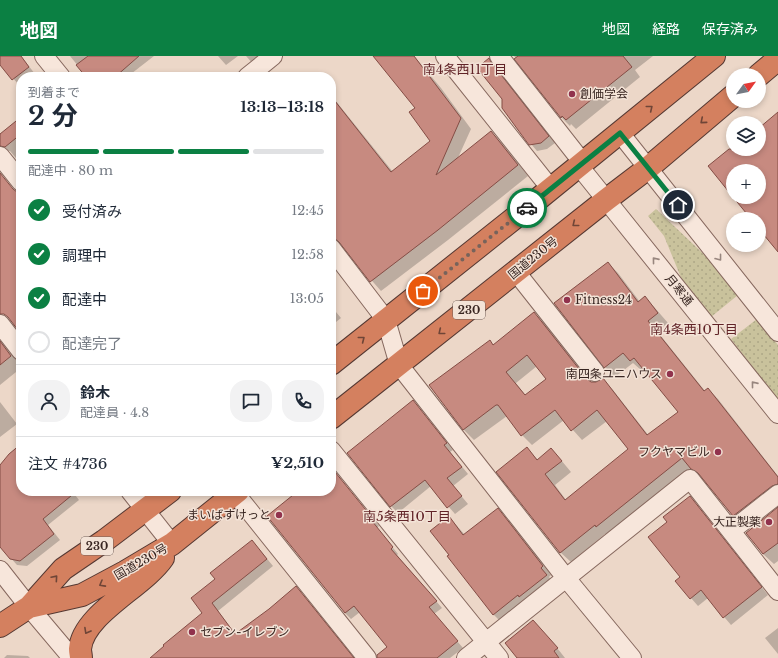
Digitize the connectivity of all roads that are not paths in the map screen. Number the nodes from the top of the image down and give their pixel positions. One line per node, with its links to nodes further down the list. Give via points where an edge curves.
1 (44, 56): 8 (street)
2 (273, 56): 9 (street)
3 (445, 56): 16 (street)
4 (499, 56): 13 (street, 月寒通)
5 (714, 56): 11 (highway, one-way to 5)
6 (778, 59): 7 (highway)
7 (766, 69)
8 (57, 72)
9 (254, 72)
10 (726, 102): 14 (highway, 国道230号 / 230, one-way to 14)
11 (620, 133): 13 (highway); 14 (street)
12 (0, 156): 15 (street)
13 (581, 165): 16 (highway); 17 (street, 月寒通)
14 (648, 168): 17 (highway, 国道230号 / 230); 22 (street, one-way to 22)
15 (16, 176)
16 (551, 189): 20 (highway)
17 (606, 200): 19 (highway, 国道230号 / 230, one-way to 19); 28 (street, 月寒通, one-way to 17)
18 (336, 255): 20 (street)
19 (516, 272): 25 (highway, 国道230号 / 230, one-way to 25); 26 (street)
20 (386, 320): 24 (highway, one-way to 20); 25 (street)
21 (0, 324): 23 (street)
22 (778, 332)
23 (16, 345)
24 (336, 360)
25 (400, 365): 27 (highway, 国道230号 / 230); 39 (street)
26 (595, 372)
27 (336, 414)
28 (778, 414)
29 (336, 456): 43 (street)
30 (778, 494): 36 (street)
31 (134, 496): 35 (street)
32 (164, 496): 35 (highway, 国道230号 / 230)
33 (231, 496): 37 (highway, 国道230号 / 230)
34 (239, 496): 46 (street)
35 (146, 510): 37 (street); 41 (highway, 国道230号 / 230, one-way to 35, via 62,569)
36 (731, 531): 39 (street, via 690,479); 40 (street)
37 (172, 544): 41 (highway, 国道230号 / 230, one-way to 41, via 82,595); 45 (highway, one-way to 45, via 159,563 98,616 86,631 80,649)
38 (0, 570): 41 (street)
39 (566, 578): 43 (street); 49 (street)
40 (778, 591)
41 (29, 607): 42 (highway, 国道230号 / 230); 44 (street)
42 (0, 626)
43 (486, 642): 47 (street); 48 (street)
44 (72, 658)
45 (81, 658)
46 (366, 658)
47 (466, 658)
48 (499, 658)
49 (632, 658)

